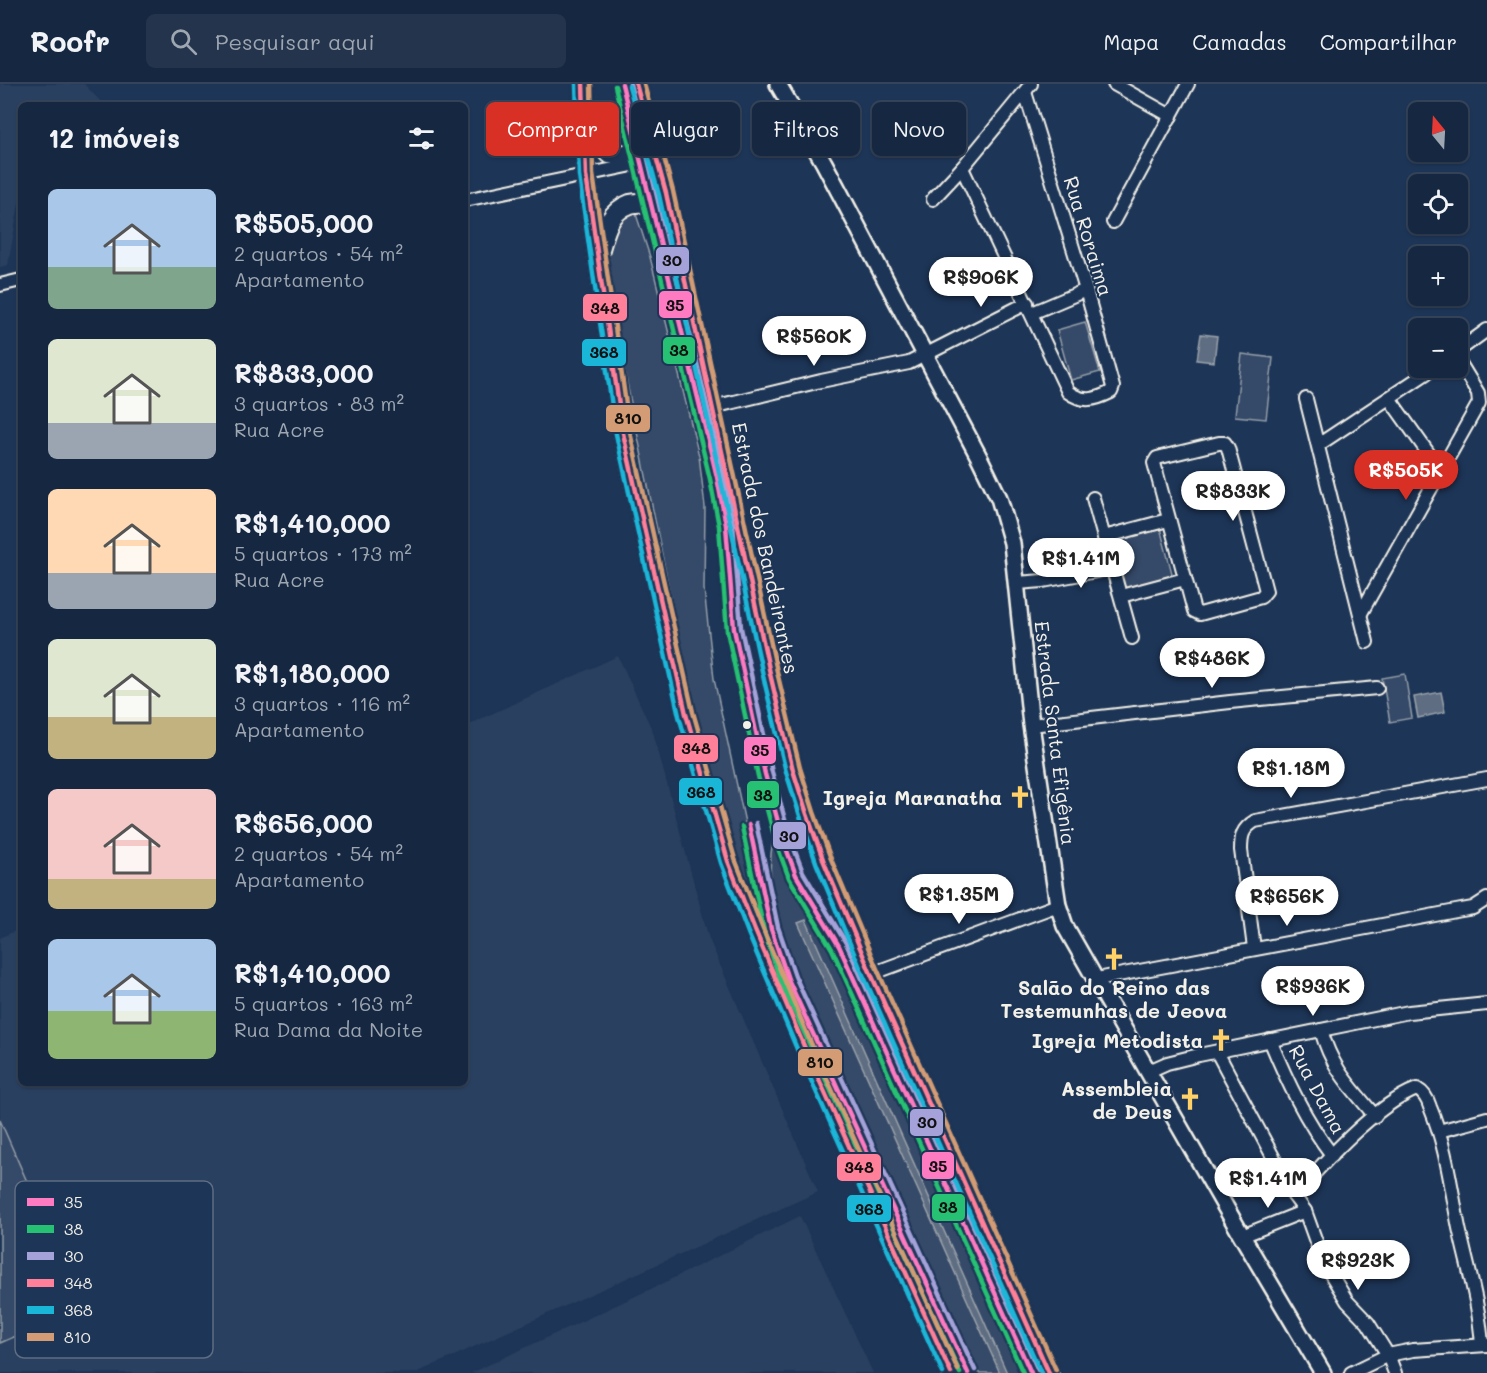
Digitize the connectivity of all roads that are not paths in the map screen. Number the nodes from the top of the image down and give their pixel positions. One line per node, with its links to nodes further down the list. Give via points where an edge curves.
1 (583, 84): 7 (main road)
2 (636, 84): 8 (main road, Estrada dos Bandeirantes)
3 (778, 84): 26 (street, Estrada Santa Efigênia, via 830,173)
4 (1114, 84): 9 (street)
5 (1188, 84): 9 (street)
6 (1028, 88): 13 (street); 22 (street, Rua Roraima)
7 (583, 102)
8 (641, 102)
9 (1171, 116): 17 (street)
10 (585, 156): 14 (main road)
11 (640, 156): 14 (street, via 628,166)
12 (655, 156): 18 (main road, Estrada dos Bandeirantes)
13 (962, 168): 16 (street); 23 (street)
14 (586, 175): 15 (street); 19 (main road)
15 (468, 199)
16 (933, 199)
17 (1113, 222)
18 (677, 242): 19 (main road, via 659,213 651,205 637,202 612,216); 31 (main road, Estrada dos Bandeirantes)
19 (599, 255): 66 (main road, via 623,433 680,694 728,861 804,1046)
20 (18, 281): 21 (street)
21 (0, 285)
22 (1086, 290): 23 (street); 23 (street, Rua Roraima, via 1113,387 1111,392 1085,400 1068,392)
23 (1029, 308): 26 (street)
24 (1487, 330): 25 (street)
25 (1468, 344)
26 (924, 354): 31 (street, via 909,363); 39 (street, Estrada Santa Efigênia, via 999,498 1012,543)
27 (1468, 376): 33 (street, via 1479,403)
28 (1419, 378): 29 (street)
29 (1389, 398): 32 (street); 33 (street)
30 (1306, 399): 32 (street)
31 (713, 408): 50 (main road, Estrada dos Bandeirantes, via 793,770 824,862)
32 (1318, 446): 41 (street)
33 (1441, 471): 41 (street)
34 (1093, 498): 36 (street)
35 (1168, 520): 36 (street); 38 (street); 38 (street, via 1154,460 1225,443 1266,593 1200,614 1194,611)
36 (1104, 537): 37 (street)
37 (1113, 568): 39 (street); 40 (street)
38 (1185, 579): 40 (street)
39 (1017, 583): 45 (street, Estrada Santa Efigênia)
40 (1121, 596): 42 (street)
41 (1360, 613): 43 (street)
42 (1132, 638)
43 (1367, 642)
44 (1377, 688): 45 (street)
45 (1031, 725): 48 (street, Estrada Santa Efigênia)
46 (1487, 779): 49 (street, via 1255,821 1246,827 1240,836)
47 (1487, 899): 49 (street, via 1473,908)
48 (1058, 905): 50 (street); 51 (street, Estrada Santa Efigênia, via 1065,926)
49 (1254, 948): 51 (street)
50 (871, 974): 67 (main road, Estrada dos Bandeirantes)
51 (1097, 979): 56 (street, Estrada Santa Efigênia)
52 (1487, 1004): 53 (street, via 1409,1012)
53 (1321, 1030): 54 (street); 57 (street, via 1337,1070)
54 (1270, 1040): 55 (street); 60 (street, Rua Dama, via 1314,1131)
55 (1217, 1052): 56 (street); 61 (street)
56 (1149, 1071): 63 (street, Estrada Santa Efigênia)
57 (1375, 1116): 59 (street, via 1417,1089 1430,1105); 60 (street)
58 (1487, 1118): 59 (street)
59 (1439, 1131): 64 (street)
60 (1332, 1155): 61 (street)
61 (1294, 1196): 62 (street)
62 (1305, 1211): 63 (street); 65 (street, via 1323,1261 1347,1301 1368,1323)
63 (1242, 1236): 68 (street, Estrada Santa Efigênia)
64 (1485, 1345): 65 (street)
65 (1388, 1355): 69 (street); 70 (street)
66 (951, 1373)
67 (1049, 1373)
68 (1323, 1373)
69 (1351, 1373)
70 (1395, 1373)

